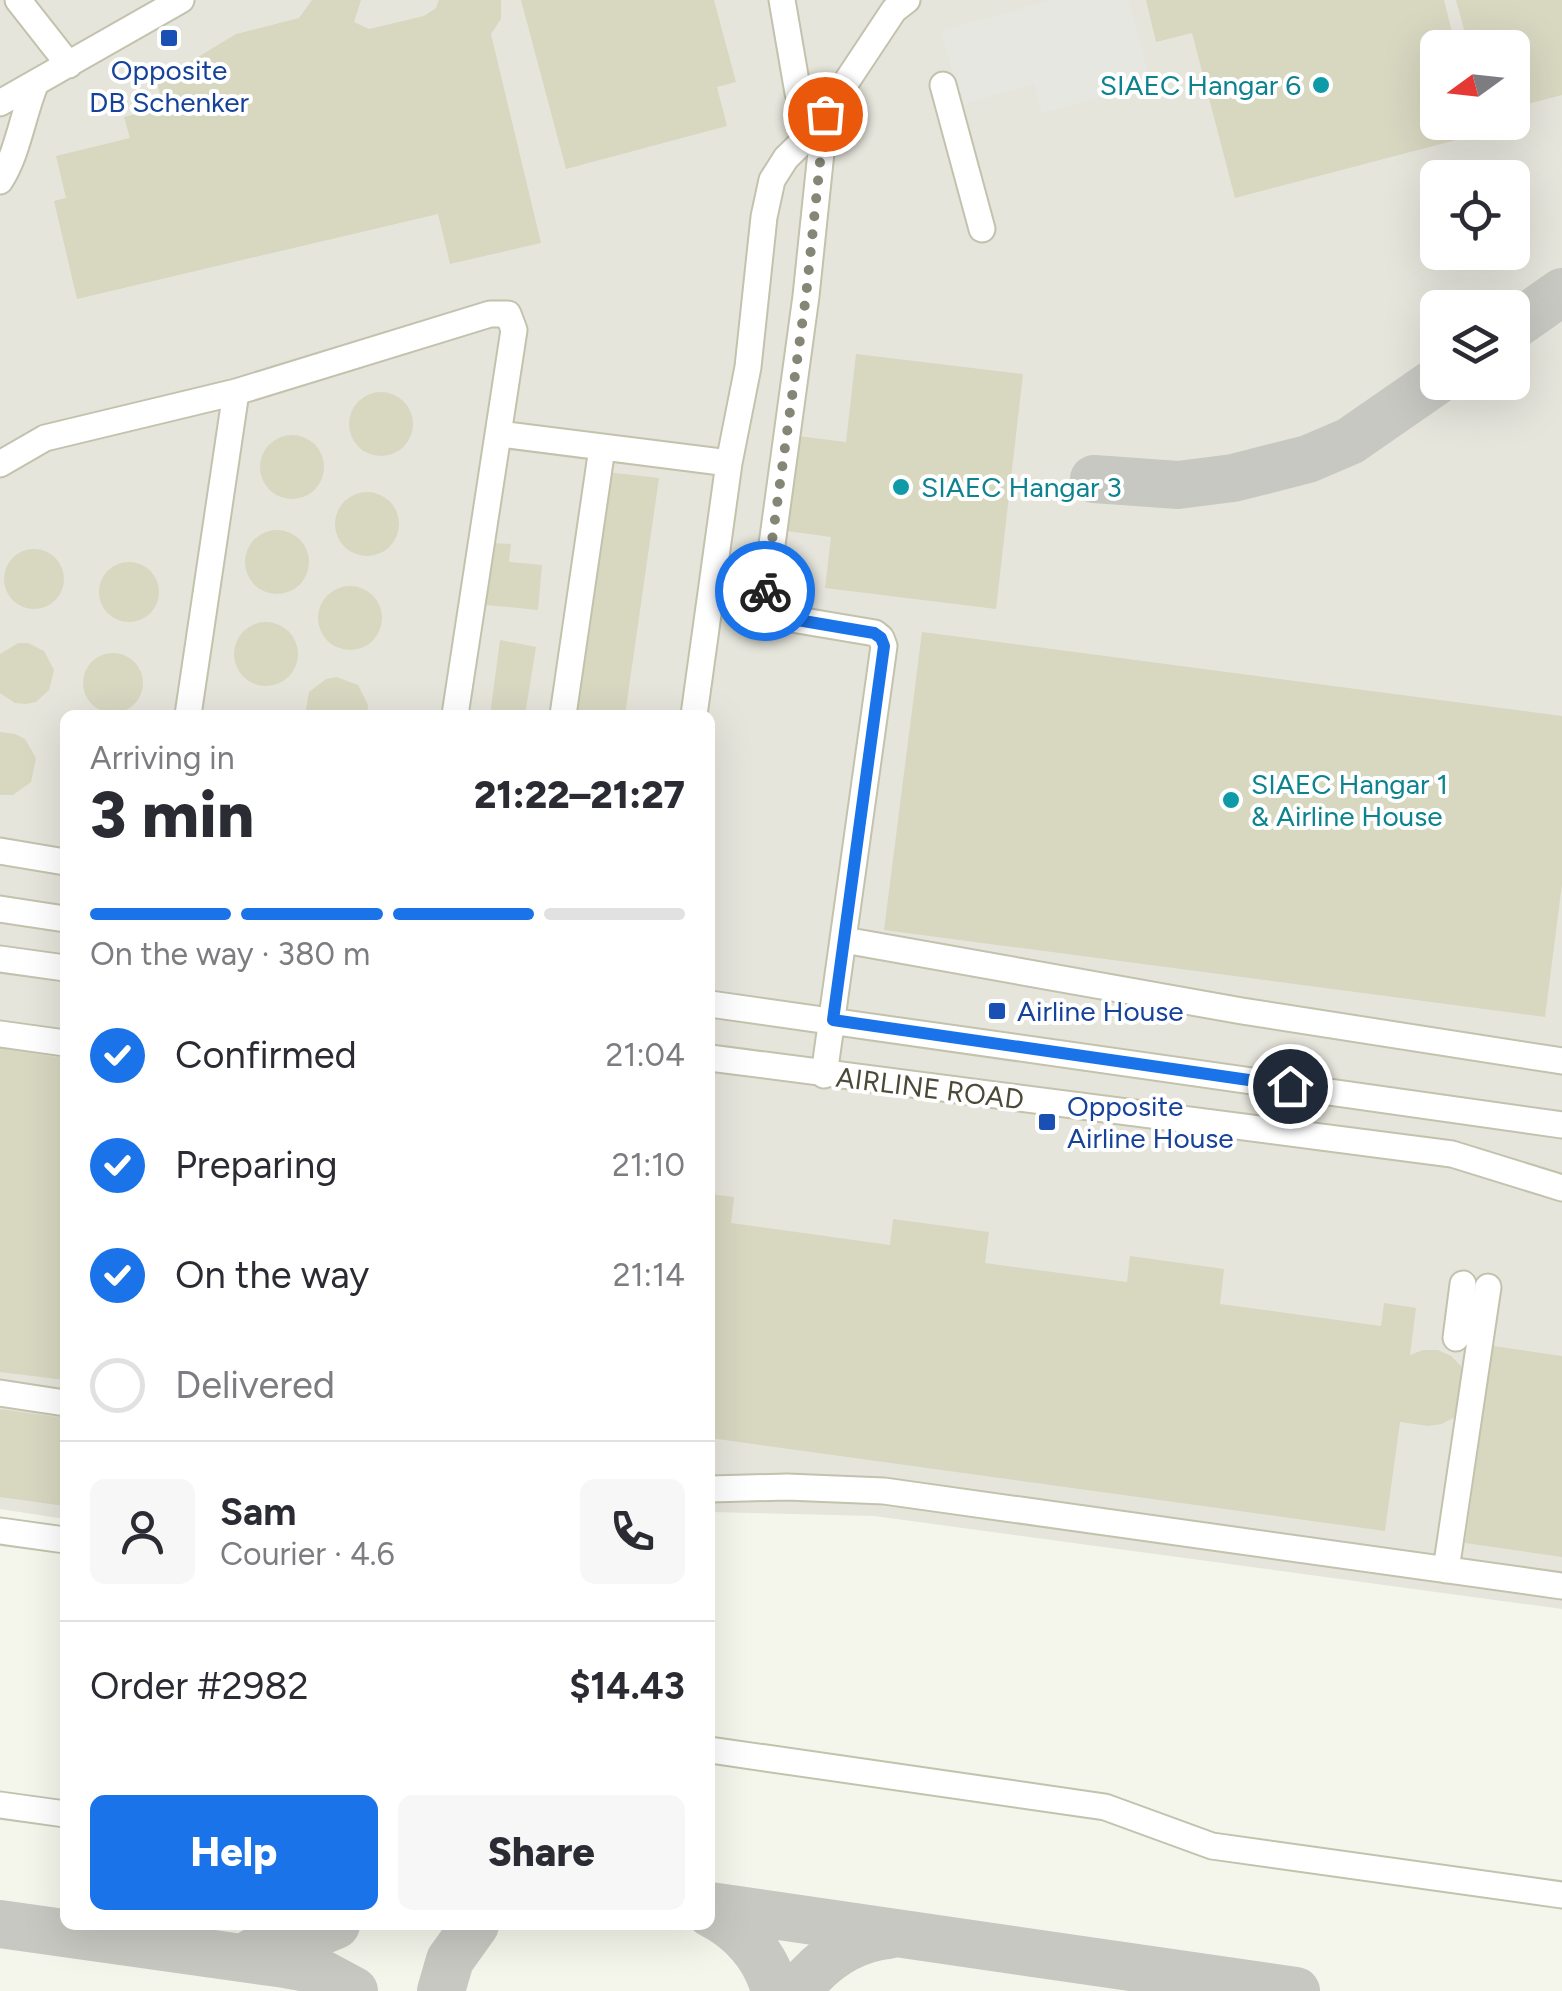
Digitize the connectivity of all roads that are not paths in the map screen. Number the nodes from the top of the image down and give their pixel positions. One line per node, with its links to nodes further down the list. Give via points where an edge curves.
1 (18, 0): 5 (street)
2 (181, 0): 5 (street)
3 (782, 0): 9 (street, via 798,93)
4 (907, 0): 9 (street)
5 (68, 65): 6 (street)
6 (35, 85): 8 (street); 10 (street)
7 (943, 85): 11 (street)
8 (0, 103)
9 (824, 118): 15 (street, via 772,180); 25 (street, via 764,602 774,616 874,633 884,646)
10 (0, 181)
11 (982, 229)
12 (236, 392): 13 (street, via 499,312 508,314 514,330); 16 (street, via 45,438); 17 (street)
13 (500, 434): 14 (street); 18 (street)
14 (602, 448): 15 (street); 19 (street)
15 (729, 463): 20 (street)
16 (0, 464)
17 (189, 710)
18 (456, 710)
19 (563, 710)
20 (695, 710)
21 (0, 851): 22 (street)
22 (60, 861)
23 (0, 909): 24 (street)
24 (60, 917)
25 (844, 940): 29 (street); 32 (street)
26 (0, 959): 27 (street)
27 (60, 967)
28 (715, 1005): 29 (street, AIRLINE ROAD)
29 (833, 1020): 34 (street); 35 (street, AIRLINE ROAD)
30 (0, 1034): 31 (street)
31 (60, 1042)
32 (1562, 1061)
33 (715, 1067): 34 (street, AIRLINE ROAD)
34 (824, 1075): 36 (street, AIRLINE ROAD, via 1452,1154)
35 (1562, 1124)
36 (1562, 1188)
37 (1456, 1338): 43 (street, via 1476,1286)
38 (0, 1393): 39 (street)
39 (60, 1402)
40 (715, 1488): 43 (street, via 884,1491)
41 (0, 1531): 42 (street)
42 (60, 1539)
43 (1446, 1570): 44 (street)
44 (1562, 1586)
45 (715, 1751): 48 (street, via 1105,1807 1212,1846)
46 (0, 1805): 47 (street)
47 (60, 1813)
48 (1562, 1895)

